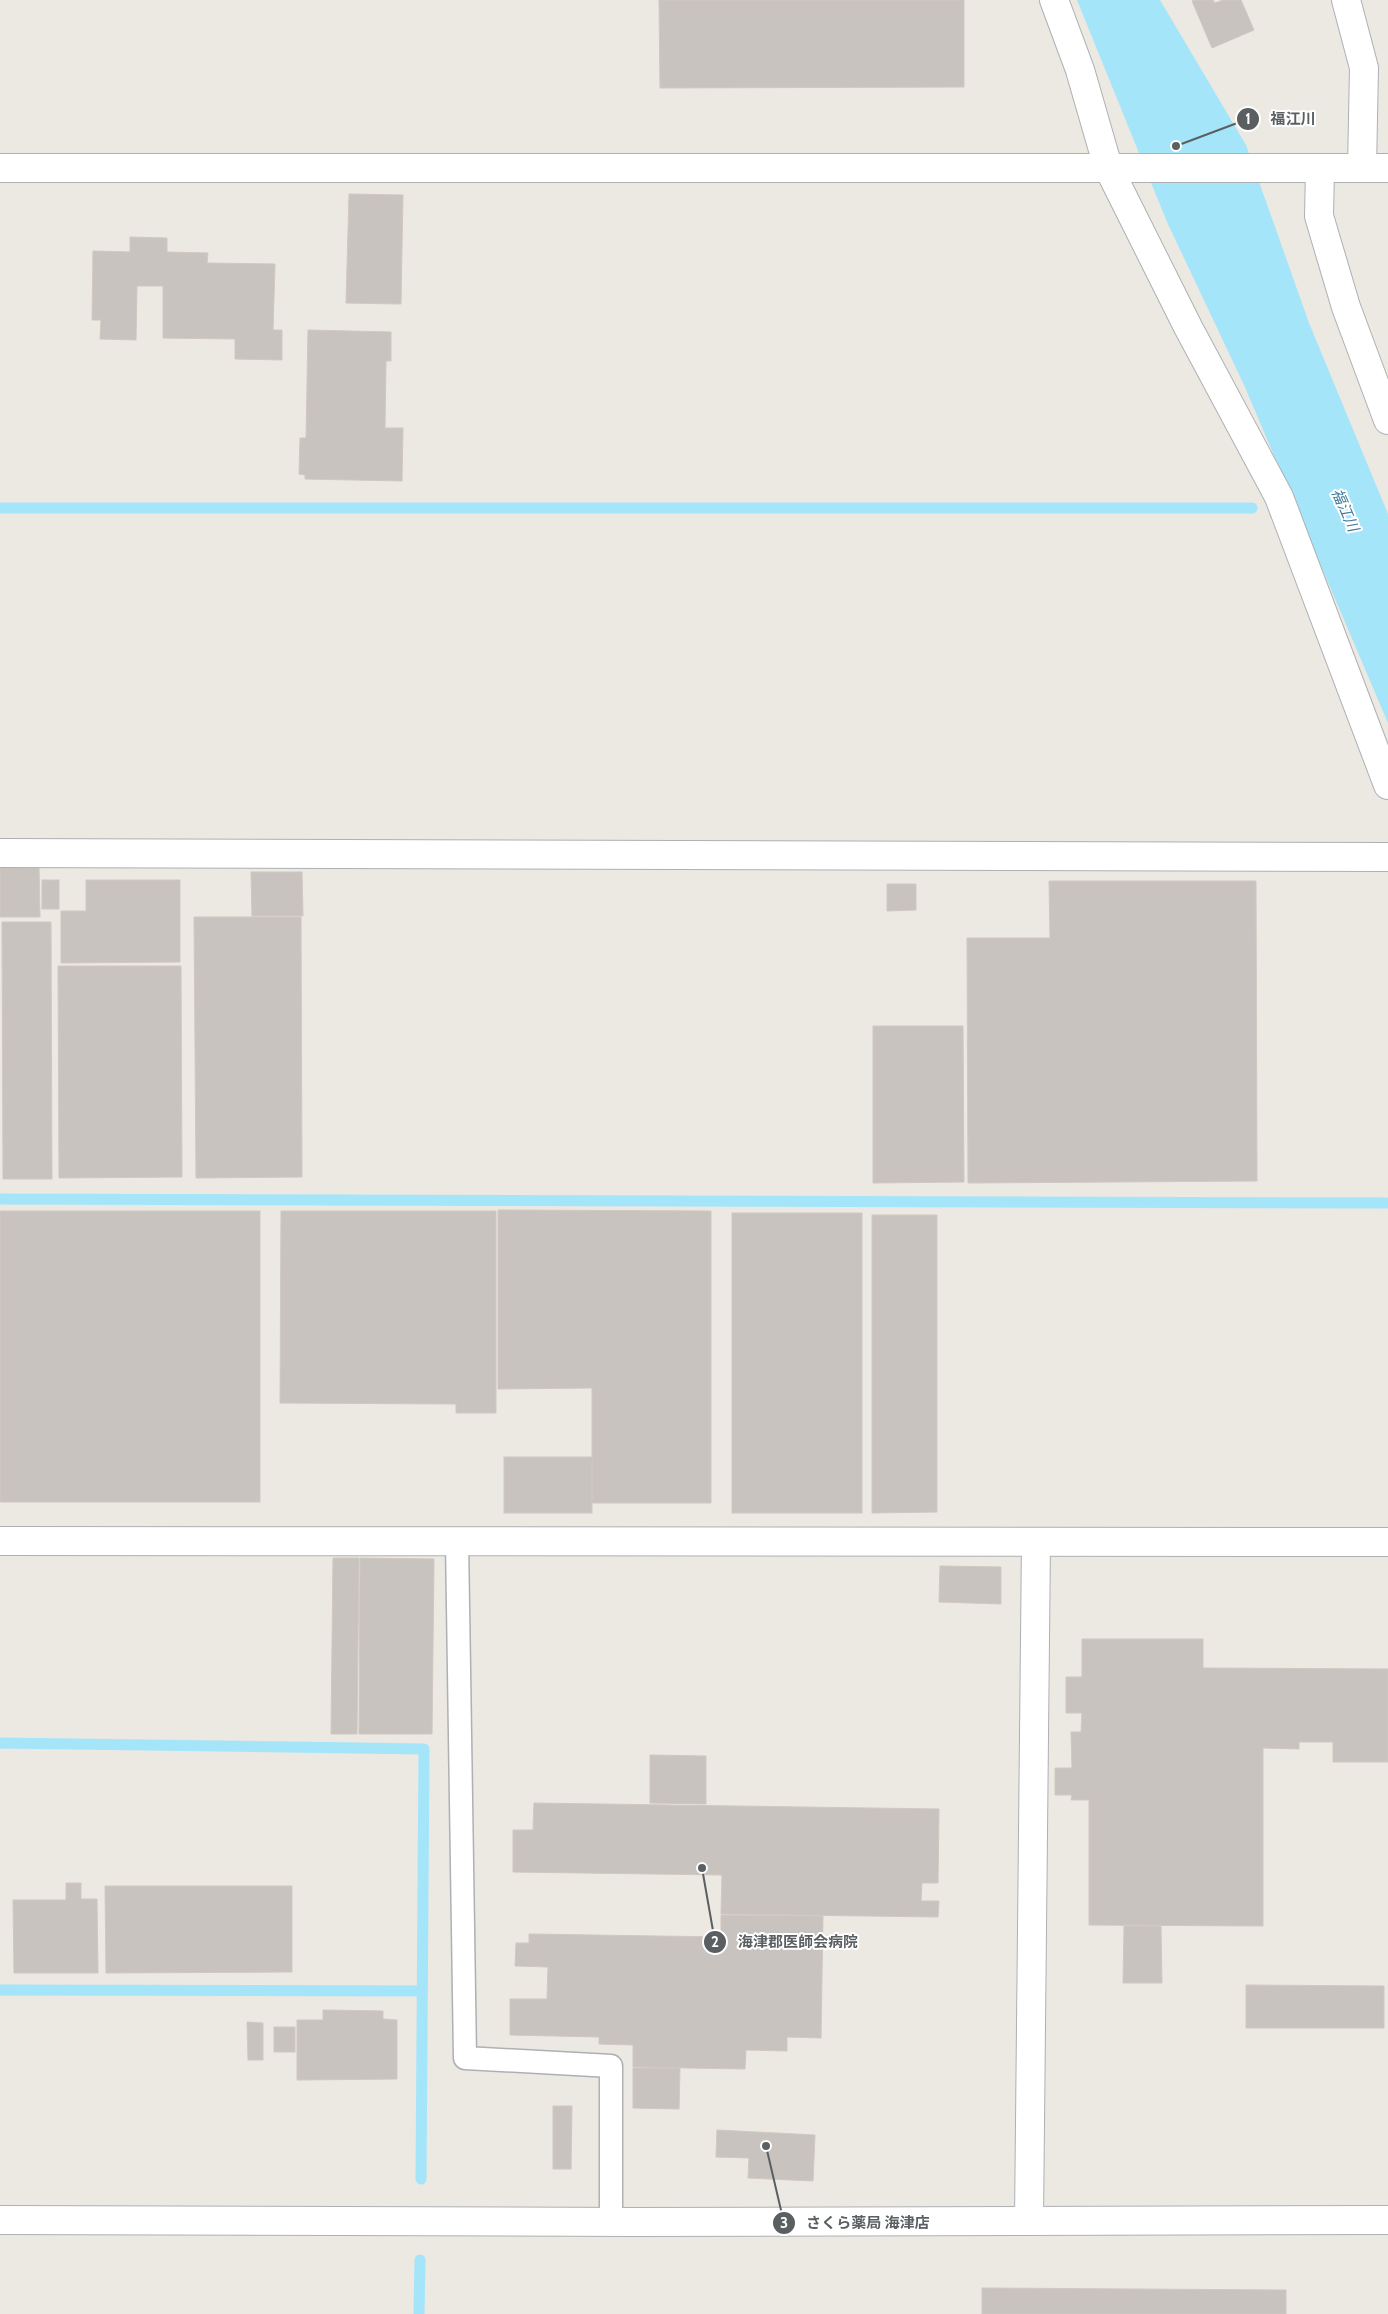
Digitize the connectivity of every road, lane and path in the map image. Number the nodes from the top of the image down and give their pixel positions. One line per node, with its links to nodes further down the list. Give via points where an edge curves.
1 (1054, 0): 3 (street)
2 (1346, 0): 5 (street, via 1364,68)
3 (1116, 167): 4 (street); 6 (street); 8 (street, via 1188,327 1279,497)
4 (0, 168)
5 (1375, 168): 6 (street)
6 (1320, 169): 7 (street, via 1319,216 1346,307)
7 (1388, 420)
8 (1388, 785)
9 (0, 853): 10 (street)
10 (1388, 857)
11 (0, 1541): 12 (street)
12 (457, 1541): 13 (street); 18 (lane, via 465,2058 611,2066)
13 (1036, 1542): 14 (street); 16 (street)
14 (1388, 1542)
15 (0, 2220): 18 (street)
16 (1030, 2220): 17 (street); 18 (street)
17 (1388, 2220)
18 (611, 2222)

